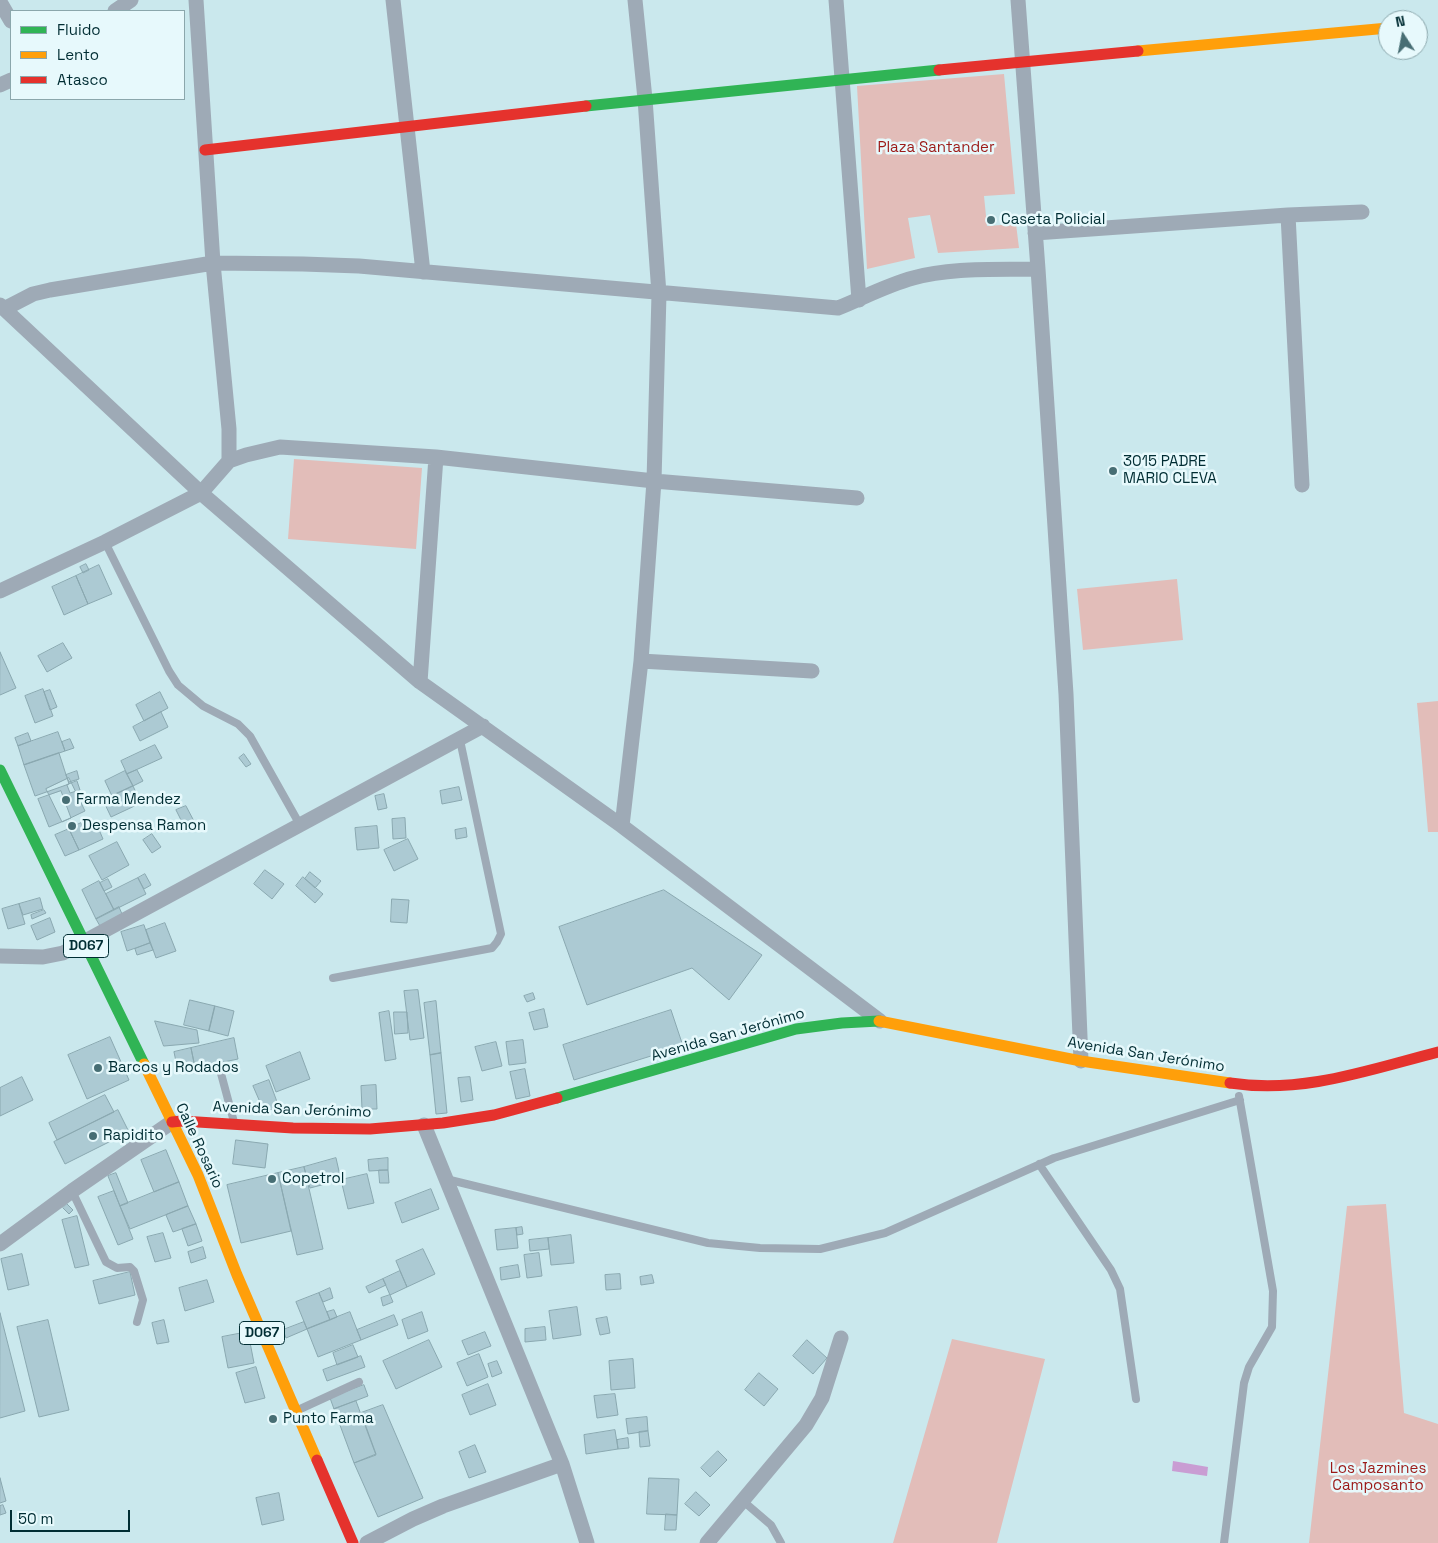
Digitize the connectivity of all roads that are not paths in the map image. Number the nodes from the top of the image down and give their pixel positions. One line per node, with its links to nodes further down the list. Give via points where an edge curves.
1 (131, 0): 8 (street)
2 (196, 0): 15 (street)
3 (393, 0): 14 (street)
4 (635, 0): 13 (street)
5 (836, 0): 12 (street)
6 (1018, 0): 11 (street)
7 (0, 2): 9 (street)
8 (116, 10)
9 (10, 20)
10 (1378, 29): 11 (street)
11 (1023, 61): 12 (street); 18 (street)
12 (842, 78): 13 (street); 23 (street)
13 (645, 99): 14 (street); 22 (street)
14 (406, 124): 15 (street); 21 (street)
15 (205, 150): 19 (street)
16 (1362, 212): 17 (street)
17 (1288, 215): 18 (street); 28 (street)
18 (1035, 233): 20 (street)
19 (213, 263): 21 (street, via 359,266); 24 (street, via 50,290); 26 (street)
20 (1038, 269): 23 (street, via 922,276 877,290); 46 (street, via 1066,694)
21 (423, 272): 22 (street)
22 (659, 294): 23 (street, via 825,308 838,308); 27 (street)
23 (859, 300)
24 (2, 307): 29 (street)
25 (436, 457): 26 (street, via 280,447); 27 (street); 35 (street)
26 (230, 461): 29 (street)
27 (654, 481): 30 (street); 33 (street)
28 (1302, 485)
29 (201, 493): 31 (street); 35 (street)
30 (857, 498)
31 (105, 542): 32 (street); 39 (lane, via 178,685 203,706 238,724 250,736)
32 (0, 591)
33 (641, 661): 34 (street); 40 (street)
34 (812, 671)
35 (420, 682): 36 (street)
36 (483, 726): 37 (street); 40 (street)
37 (460, 740): 39 (street); 43 (lane, via 501,934 497,942 492,948)
38 (0, 770): 41 (street, Calle Rosario / D067)
39 (300, 825): 41 (street)
40 (622, 826): 44 (street)
41 (83, 942): 42 (street, via 63,953 43,957); 50 (street, Calle Rosario / D067)
42 (0, 956)
43 (333, 978)
44 (880, 1021): 46 (street, Avenida San Jerónimo); 52 (street, Avenida San Jerónimo, via 796,1029 494,1115)
45 (1438, 1052): 48 (street, Avenida San Jerónimo, via 1322,1082 1285,1086)
46 (1081, 1061): 48 (street, Avenida San Jerónimo)
47 (219, 1066): 51 (lane)
48 (1237, 1084): 49 (lane)
49 (1240, 1100): 53 (lane); 69 (lane, via 1273,1291 1272,1327 1249,1367 1244,1383)
50 (172, 1122): 51 (street, Avenida San Jerónimo); 55 (street); 61 (street, Calle Rosario / D067, via 198,1176)
51 (234, 1124): 52 (street, Avenida San Jerónimo, via 293,1128)
52 (424, 1125): 54 (street)
53 (1040, 1164): 54 (lane, via 885,1233 820,1249 708,1243); 60 (lane, via 1111,1270 1120,1289)
54 (446, 1179): 62 (street)
55 (72, 1191): 56 (street); 57 (lane, via 106,1262 110,1266 130,1267 134,1271 142,1300)
56 (0, 1244)
57 (137, 1322)
58 (841, 1338): 63 (street, via 822,1398 806,1425)
59 (359, 1382): 61 (lane)
60 (1136, 1399)
61 (296, 1411): 64 (street, Calle Rosario / D067)
62 (562, 1464): 65 (street, via 444,1506); 66 (street)
63 (743, 1501): 67 (street); 68 (lane, via 771,1525)
64 (352, 1543)
65 (367, 1543)
66 (587, 1543)
67 (707, 1543)
68 (781, 1543)
69 (1224, 1543)

